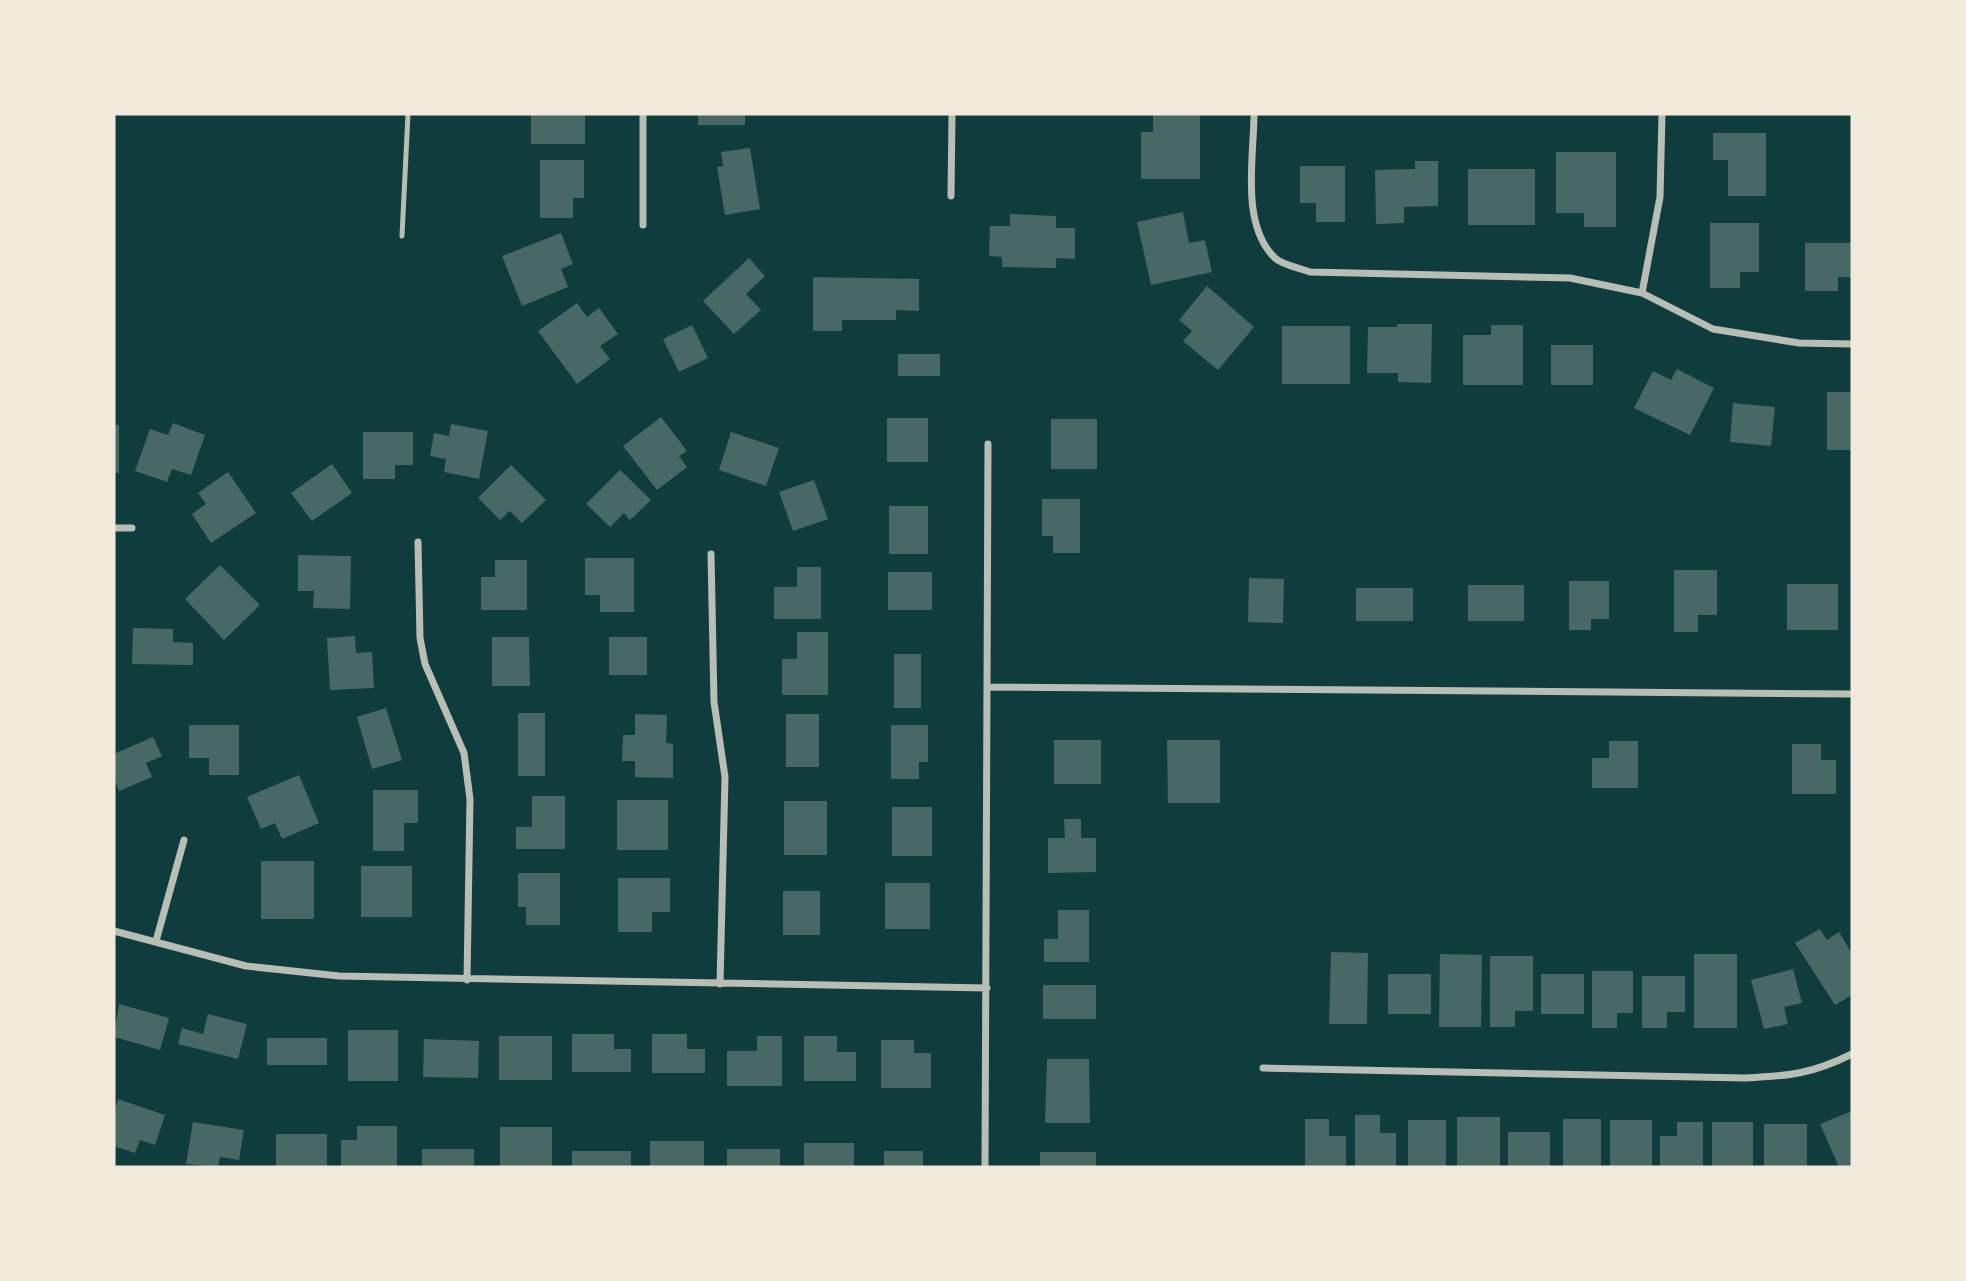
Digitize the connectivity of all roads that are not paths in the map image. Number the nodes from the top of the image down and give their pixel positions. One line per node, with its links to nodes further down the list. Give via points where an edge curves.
1 (408, 114): 8 (lane)
2 (643, 114): 7 (street)
3 (951, 114): 6 (street)
4 (1255, 114): 9 (street, via 1253,202 1259,235 1276,259 1310,272 1570,278)
5 (1662, 114): 9 (street, via 1660,197)
6 (951, 196)
7 (643, 225)
8 (402, 236)
9 (1642, 293): 10 (street, via 1713,329 1799,343)
10 (1852, 344)
11 (988, 444): 16 (street)
12 (114, 528): 13 (street)
13 (132, 528)
14 (418, 542): 21 (street, via 420,638 425,664 464,753 470,799)
15 (711, 554): 22 (street, via 714,702 725,777)
16 (987, 687): 17 (street); 23 (street)
17 (1852, 694)
18 (184, 840): 20 (street)
19 (114, 931): 20 (street)
20 (156, 942): 21 (street, via 246,966 339,976)
21 (467, 980): 22 (street)
22 (720, 984): 23 (street)
23 (987, 988): 26 (street)
24 (1852, 1054): 25 (street, via 1823,1069 1745,1078)
25 (1263, 1068)
26 (985, 1167)

